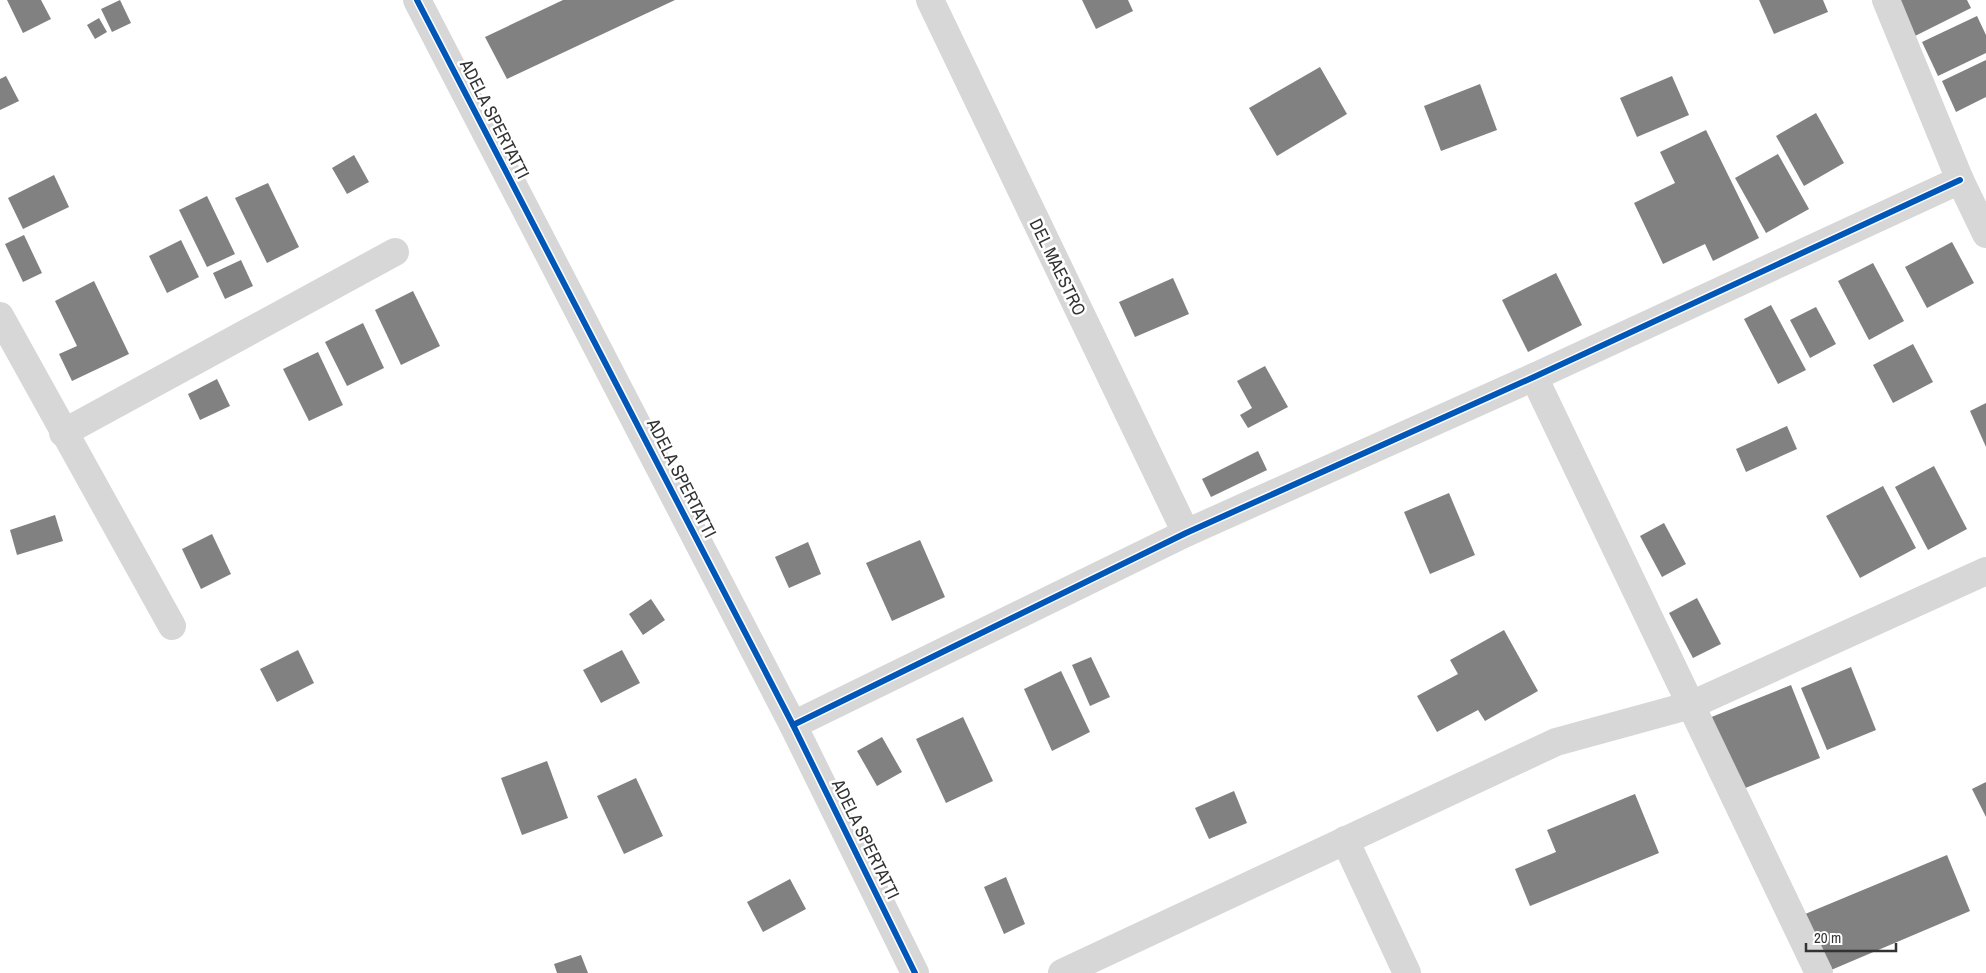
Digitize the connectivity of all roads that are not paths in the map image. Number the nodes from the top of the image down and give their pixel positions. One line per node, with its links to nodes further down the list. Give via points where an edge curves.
1 (417, 0): 14 (street, ADELA SPERTATTI)
2 (930, 0): 10 (street, DEL MAESTRO)
3 (1886, 0): 4 (street)
4 (1960, 180): 5 (street); 8 (street)
5 (1986, 234)
6 (395, 252): 9 (street)
7 (0, 316): 9 (street)
8 (1534, 377): 10 (street); 13 (street)
9 (63, 433): 12 (street)
10 (1186, 534): 14 (street)
11 (1986, 571): 13 (street)
12 (172, 626)
13 (1691, 705): 15 (street, via 1556,742); 19 (street)
14 (793, 725): 16 (street, ADELA SPERTATTI)
15 (1345, 840): 17 (street); 18 (street)
16 (915, 973)
17 (1062, 973)
18 (1407, 973)
19 (1819, 973)

